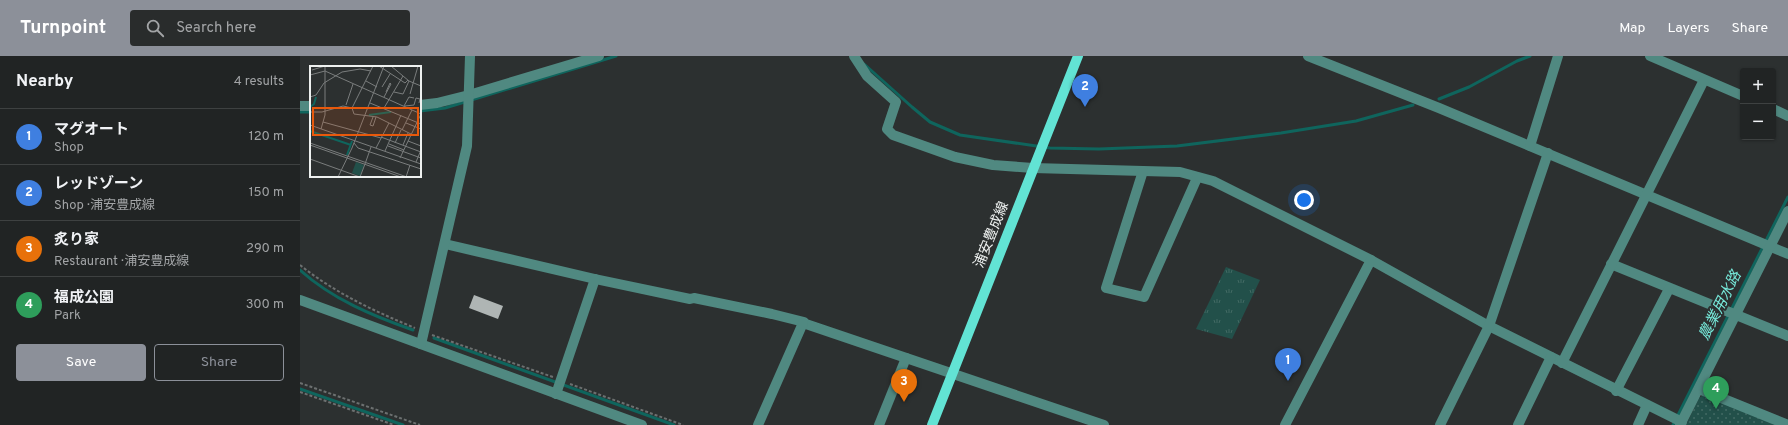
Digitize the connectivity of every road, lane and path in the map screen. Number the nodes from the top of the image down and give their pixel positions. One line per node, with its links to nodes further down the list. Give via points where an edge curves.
1 (470, 56): 10 (street)
2 (599, 56): 10 (street)
3 (854, 56): 16 (street, via 867,76 896,102 887,130 893,135 976,163)
4 (1078, 56): 16 (main road, 浦安豊成線)
5 (1308, 56): 14 (street)
6 (1558, 56): 14 (street)
7 (1650, 56): 8 (street)
8 (1704, 80): 9 (street); 19 (street)
9 (1740, 95)
10 (469, 100): 11 (street); 21 (street, via 467,146)
11 (421, 105)
12 (1776, 110): 13 (street)
13 (1788, 116)
14 (1530, 146): 15 (street)
15 (1548, 153): 19 (street); 32 (street)
16 (1033, 168): 17 (street); 39 (main road, 浦安豊成線)
17 (1143, 171): 18 (street, via 1180,172); 18 (street, via 1106,288 1144,297)
18 (1197, 178): 24 (street, via 1213,181)
19 (1646, 195): 22 (street); 25 (street)
20 (1788, 211): 22 (street)
21 (445, 244): 27 (street); 33 (street)
22 (1766, 245): 23 (street); 30 (street)
23 (1788, 254)
24 (1371, 260): 32 (street); 55 (street)
25 (1611, 264): 28 (street); 38 (street)
26 (300, 265): 33 (path, via 318,280 350,299)
27 (595, 279): 31 (street, via 772,314 804,322); 41 (street)
28 (1669, 289): 30 (street); 43 (street)
29 (300, 300): 35 (street)
30 (1731, 314): 34 (street); 42 (street)
31 (803, 324): 36 (street); 51 (street)
32 (1489, 326): 37 (street); 56 (street)
33 (424, 332): 35 (street); 41 (path)
34 (1788, 336)
35 (421, 344): 41 (street)
36 (906, 358): 39 (street); 52 (street)
37 (1551, 358): 38 (street); 57 (street)
38 (1562, 363): 43 (street)
39 (952, 374): 53 (main road, 浦安豊成線); 54 (street)
40 (300, 383): 48 (path)
41 (559, 385): 49 (street); 50 (path)
42 (1699, 389): 46 (street); 59 (street)
43 (1616, 391): 45 (street)
44 (300, 392): 47 (path)
45 (1647, 404): 46 (street); 58 (street)
46 (1678, 421)
47 (394, 425)
48 (420, 425)
49 (642, 425)
50 (683, 425)
51 (758, 425)
52 (879, 425)
53 (932, 425)
54 (1104, 425)
55 (1285, 425)
56 (1440, 425)
57 (1518, 425)
58 (1638, 425)
59 (1788, 425)

